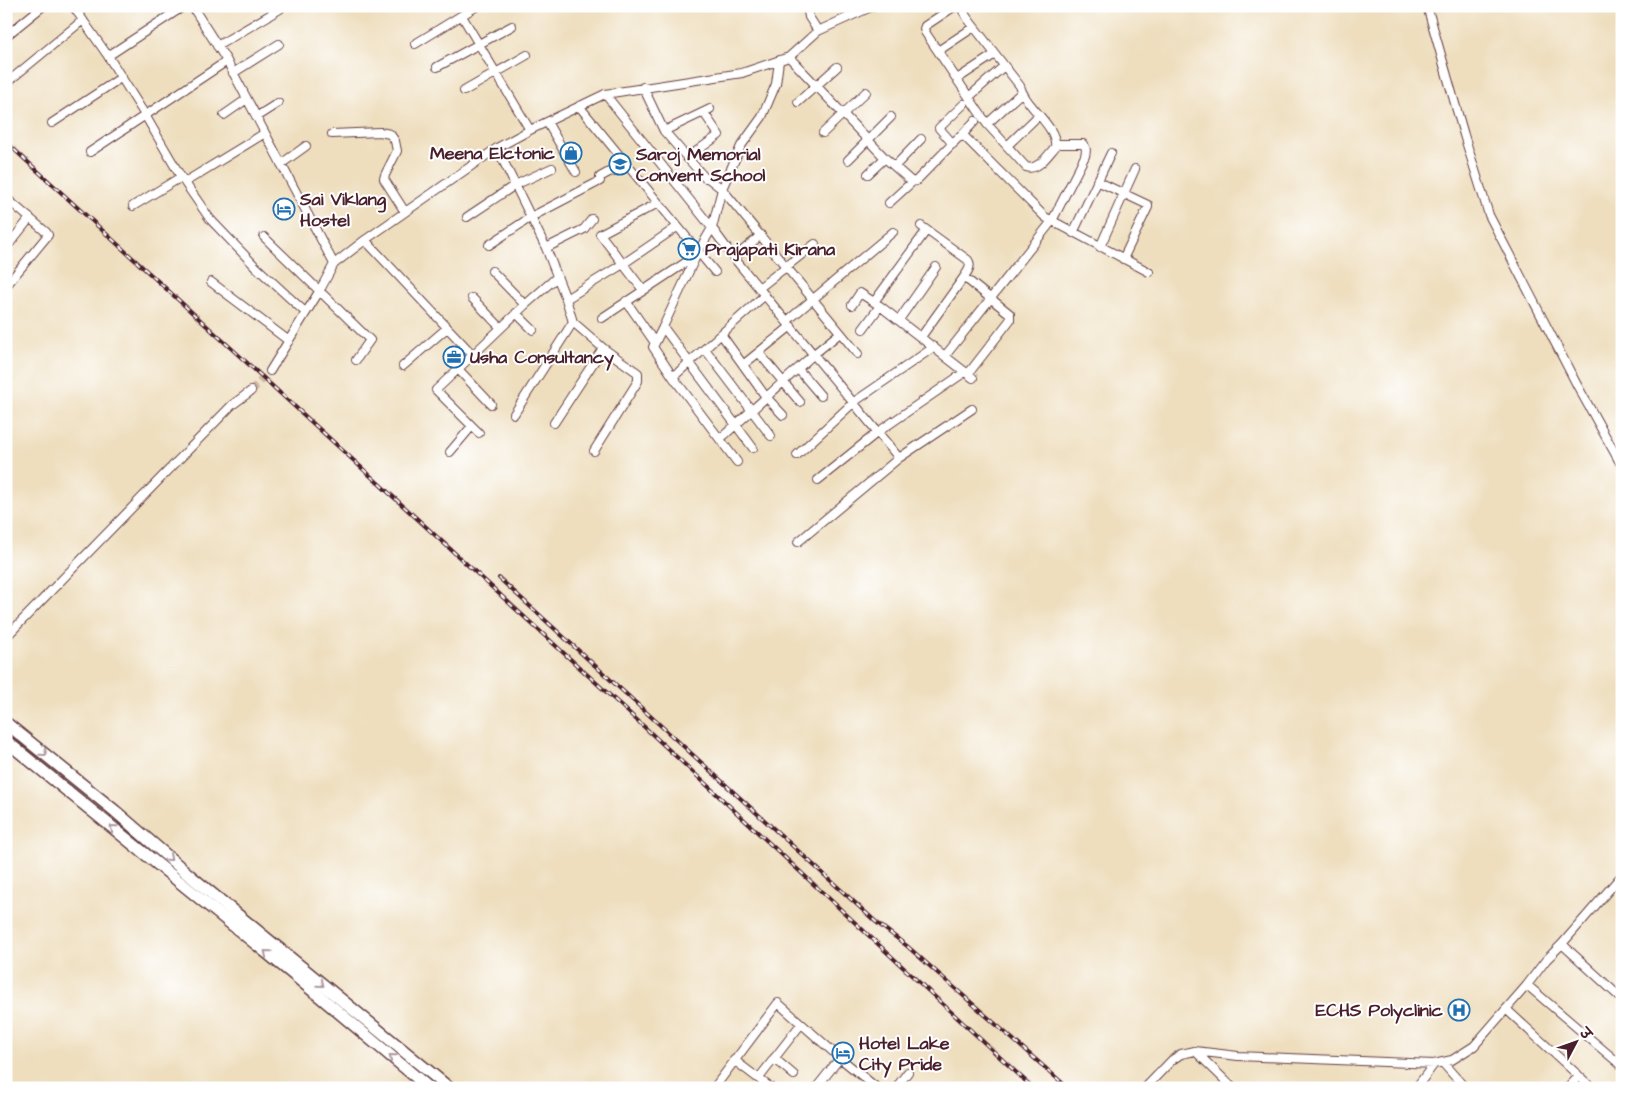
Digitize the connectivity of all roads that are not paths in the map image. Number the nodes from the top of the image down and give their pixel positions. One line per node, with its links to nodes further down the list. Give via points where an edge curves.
1 (42, 6): 19 (street)
2 (73, 6): 15 (street)
3 (184, 6): 27 (street)
4 (192, 6): 23 (street)
5 (477, 6): 14 (street)
6 (807, 6): 18 (street, via 809,17)
7 (873, 6): 18 (street)
8 (955, 6): 24 (street, via 925,26 925,32)
9 (960, 6): 17 (street)
10 (1427, 6): 196 (street, via 1489,215)
11 (1620, 6): 13 (street)
12 (280, 9): 23 (street)
13 (1622, 12)
14 (462, 16): 21 (street); 22 (street)
15 (83, 20): 27 (street); 38 (street)
16 (512, 26): 22 (street)
17 (974, 27): 24 (street); 25 (street)
18 (818, 31): 28 (street)
19 (6, 36)
20 (279, 44): 35 (street)
21 (415, 44)
22 (479, 44): 32 (street); 34 (street)
23 (217, 46): 29 (street)
24 (938, 51): 37 (street)
25 (995, 54): 31 (street); 37 (street)
26 (527, 55): 34 (street)
27 (108, 56): 36 (street)
28 (789, 57): 30 (street); 39 (street)
29 (227, 61): 35 (street); 51 (street)
30 (779, 61): 40 (street, via 742,73); 89 (street, via 776,84 762,116 741,146)
31 (1004, 66): 43 (street); 46 (street)
32 (437, 67)
33 (837, 67): 39 (street)
34 (496, 72): 41 (street); 60 (street)
35 (233, 73): 45 (street)
36 (122, 77): 51 (street); 58 (street)
37 (957, 79): 46 (street)
38 (10, 80)
39 (816, 86): 47 (street); 50 (street)
40 (643, 88): 44 (street); 61 (street)
41 (464, 91)
42 (866, 92): 50 (street)
43 (1022, 92): 53 (street); 59 (street)
44 (605, 94): 49 (street); 102 (street)
45 (247, 99): 52 (street); 54 (street)
46 (967, 101): 59 (street); 68 (street, via 939,128)
47 (798, 102)
48 (278, 103): 54 (street)
49 (579, 106): 57 (street); 79 (street)
50 (843, 114): 62 (street); 67 (street)
51 (146, 115): 73 (street); 85 (street)
52 (224, 115)
53 (1039, 115): 69 (street); 71 (street)
54 (256, 117): 63 (street)
55 (891, 117): 67 (street)
56 (975, 121): 65 (street)
57 (547, 122): 60 (street); 83 (street)
58 (52, 123)
59 (987, 124): 71 (street)
60 (530, 130): 72 (street)
61 (664, 131): 75 (street); 75 (street, via 707,111 719,135)
62 (823, 132)
63 (265, 133): 78 (street); 85 (street)
64 (332, 134): 95 (street, via 382,132 393,137 397,151 384,179)
65 (961, 136): 68 (street); 100 (street, via 969,140)
66 (921, 139): 80 (street)
67 (868, 141): 76 (street); 77 (street)
68 (953, 144): 87 (street)
69 (1056, 144): 71 (street, via 1032,168 1026,167); 100 (street, via 1083,144 1086,150)
70 (306, 146): 78 (street)
71 (1007, 146)
72 (497, 148): 88 (street); 95 (street)
73 (90, 152)
74 (1111, 152): 86 (street)
75 (687, 158): 89 (street, via 705,178)
76 (885, 158): 80 (street); 84 (street)
77 (848, 160)
78 (281, 164): 116 (street)
79 (626, 164): 92 (street); 97 (street)
80 (895, 166): 87 (street)
81 (552, 168): 88 (street)
82 (1135, 169): 90 (street)
83 (576, 172)
84 (868, 174)
85 (183, 179): 94 (street); 139 (street, via 210,219)
86 (1097, 181): 90 (street); 104 (street)
87 (912, 182): 93 (street)
88 (515, 185): 96 (street); 97 (street)
89 (722, 189): 102 (street); 105 (street)
90 (1124, 193): 110 (street); 115 (street, via 1148,207)
91 (6, 198): 98 (street)
92 (658, 203): 101 (street); 117 (street, via 600,234)
93 (889, 203)
94 (133, 206)
95 (405, 212): 107 (street)
96 (467, 217)
97 (531, 217): 109 (street); 112 (street)
98 (30, 218): 111 (street); 126 (street, via 46,232 47,237)
99 (592, 219): 112 (street, via 584,229)
100 (1052, 221): 104 (street); 132 (street)
101 (677, 226): 113 (street); 117 (street)
102 (712, 228): 113 (street); 114 (street)
103 (893, 232): 134 (street)
104 (1073, 233): 110 (street)
105 (761, 235): 114 (street); 118 (street)
106 (264, 237): 128 (street)
107 (365, 240): 116 (street); 146 (street)
108 (815, 244): 118 (street)
109 (489, 245)
110 (1100, 246): 115 (street)
111 (6, 248)
112 (546, 248): 123 (street)
113 (698, 254): 121 (street); 129 (street); 145 (street)
114 (734, 258): 127 (street)
115 (1124, 259): 122 (street)
116 (334, 264): 128 (street)
117 (624, 264): 129 (street); 133 (street)
118 (787, 267): 127 (street); 134 (street)
119 (936, 267): 142 (street)
120 (492, 271): 137 (street)
121 (715, 272)
122 (1149, 272)
123 (557, 277): 133 (street); 137 (street)
124 (964, 277): 132 (street); 136 (street, via 970,267 968,260 924,229); 152 (street)
125 (211, 282): 153 (street)
126 (6, 286)
127 (759, 288): 130 (street)
128 (320, 290): 139 (street); 163 (street, via 370,340)
129 (643, 290): 135 (street)
130 (765, 295): 144 (street); 151 (street)
131 (472, 298): 147 (street)
132 (991, 298): 162 (street); 170 (street, via 1010,314 1010,320)
133 (566, 299): 143 (street)
134 (813, 300): 144 (street); 150 (street)
135 (626, 302): 141 (street); 154 (street)
136 (877, 304): 138 (street, via 860,293); 142 (street); 148 (street)
137 (525, 305): 140 (street)
138 (852, 305)
139 (305, 312): 153 (street)
140 (516, 313): 147 (street); 149 (street)
141 (602, 318)
142 (899, 320): 152 (street)
143 (573, 322): 156 (street); 181 (street)
144 (789, 324): 158 (street); 159 (street)
145 (664, 327): 154 (street); 164 (street)
146 (447, 328): 161 (street); 166 (street)
147 (501, 328): 161 (street)
148 (863, 329)
149 (533, 330)
150 (840, 333): 159 (street); 160 (street)
151 (721, 334): 157 (street); 165 (street)
152 (921, 337): 155 (street)
153 (289, 341): 169 (street)
154 (655, 343): 171 (street, via 653,347)
155 (934, 347): 162 (street); 177 (street)
156 (603, 348): 183 (street); 191 (street, via 630,366 639,377)
157 (705, 349): 164 (street); 180 (street)
158 (759, 353): 165 (street); 172 (street)
159 (814, 354): 168 (street); 177 (street)
160 (858, 354)
161 (473, 355): 167 (street)
162 (944, 356): 170 (street)
163 (356, 360)
164 (690, 362): 171 (street); 184 (street)
165 (744, 365): 175 (street)
166 (403, 366)
167 (458, 369): 178 (street); 185 (street, via 436,390)
168 (798, 369): 172 (street); 174 (street)
169 (270, 371)
170 (968, 375): 186 (street)
171 (673, 377): 189 (street)
172 (783, 382): 175 (street); 176 (street)
173 (250, 391): 199 (street, via 232,405)
174 (821, 396)
175 (766, 397): 180 (street); 182 (street)
176 (800, 402)
177 (854, 402): 186 (street); 193 (street)
178 (491, 404)
179 (972, 409): 194 (street)
180 (751, 410): 184 (street); 188 (street)
181 (514, 414)
182 (783, 415)
183 (554, 422)
184 (735, 425): 189 (street); 190 (street)
185 (472, 426): 187 (street); 192 (street)
186 (878, 432): 194 (street); 197 (street)
187 (479, 433)
188 (771, 436)
189 (720, 439): 195 (street)
190 (753, 448)
191 (594, 451)
192 (450, 452)
193 (797, 454)
194 (899, 458): 198 (street)
195 (737, 462)
196 (1622, 466)
197 (818, 480)
198 (798, 542)
199 (6, 638)
200 (6, 723): 204 (main road, one-way to 204, via 115,811)
201 (6, 741): 204 (main road, one-way to 201)
202 (1622, 875): 203 (street)
203 (1562, 944): 205 (street); 206 (street)
204 (291, 966): 220 (main road, one-way to 204); 221 (main road, one-way to 221)
205 (1527, 985): 207 (street); 215 (street)
206 (1622, 998)
207 (1506, 1009): 213 (street, via 1474,1046); 218 (street)
208 (801, 1024): 210 (street); 211 (street); 212 (street, via 778,1003)
209 (1195, 1051): 214 (street, via 1238,1056); 227 (street, via 1172,1060); 228 (street)
210 (774, 1058): 217 (street); 219 (street)
211 (840, 1058): 224 (street); 225 (street)
212 (734, 1060): 219 (street); 222 (street)
213 (1443, 1063): 214 (street); 230 (street)
214 (1434, 1064): 229 (street)
215 (1622, 1066)
216 (908, 1072): 226 (street)
217 (794, 1075)
218 (1579, 1076): 231 (street); 232 (street)
219 (759, 1078): 223 (street)
220 (429, 1088)
221 (450, 1088)
222 (714, 1088)
223 (771, 1088)
224 (816, 1088)
225 (877, 1088)
226 (896, 1088)
227 (1145, 1088)
228 (1233, 1088)
229 (1416, 1088)
230 (1465, 1088)
231 (1568, 1088)
232 (1592, 1088)

